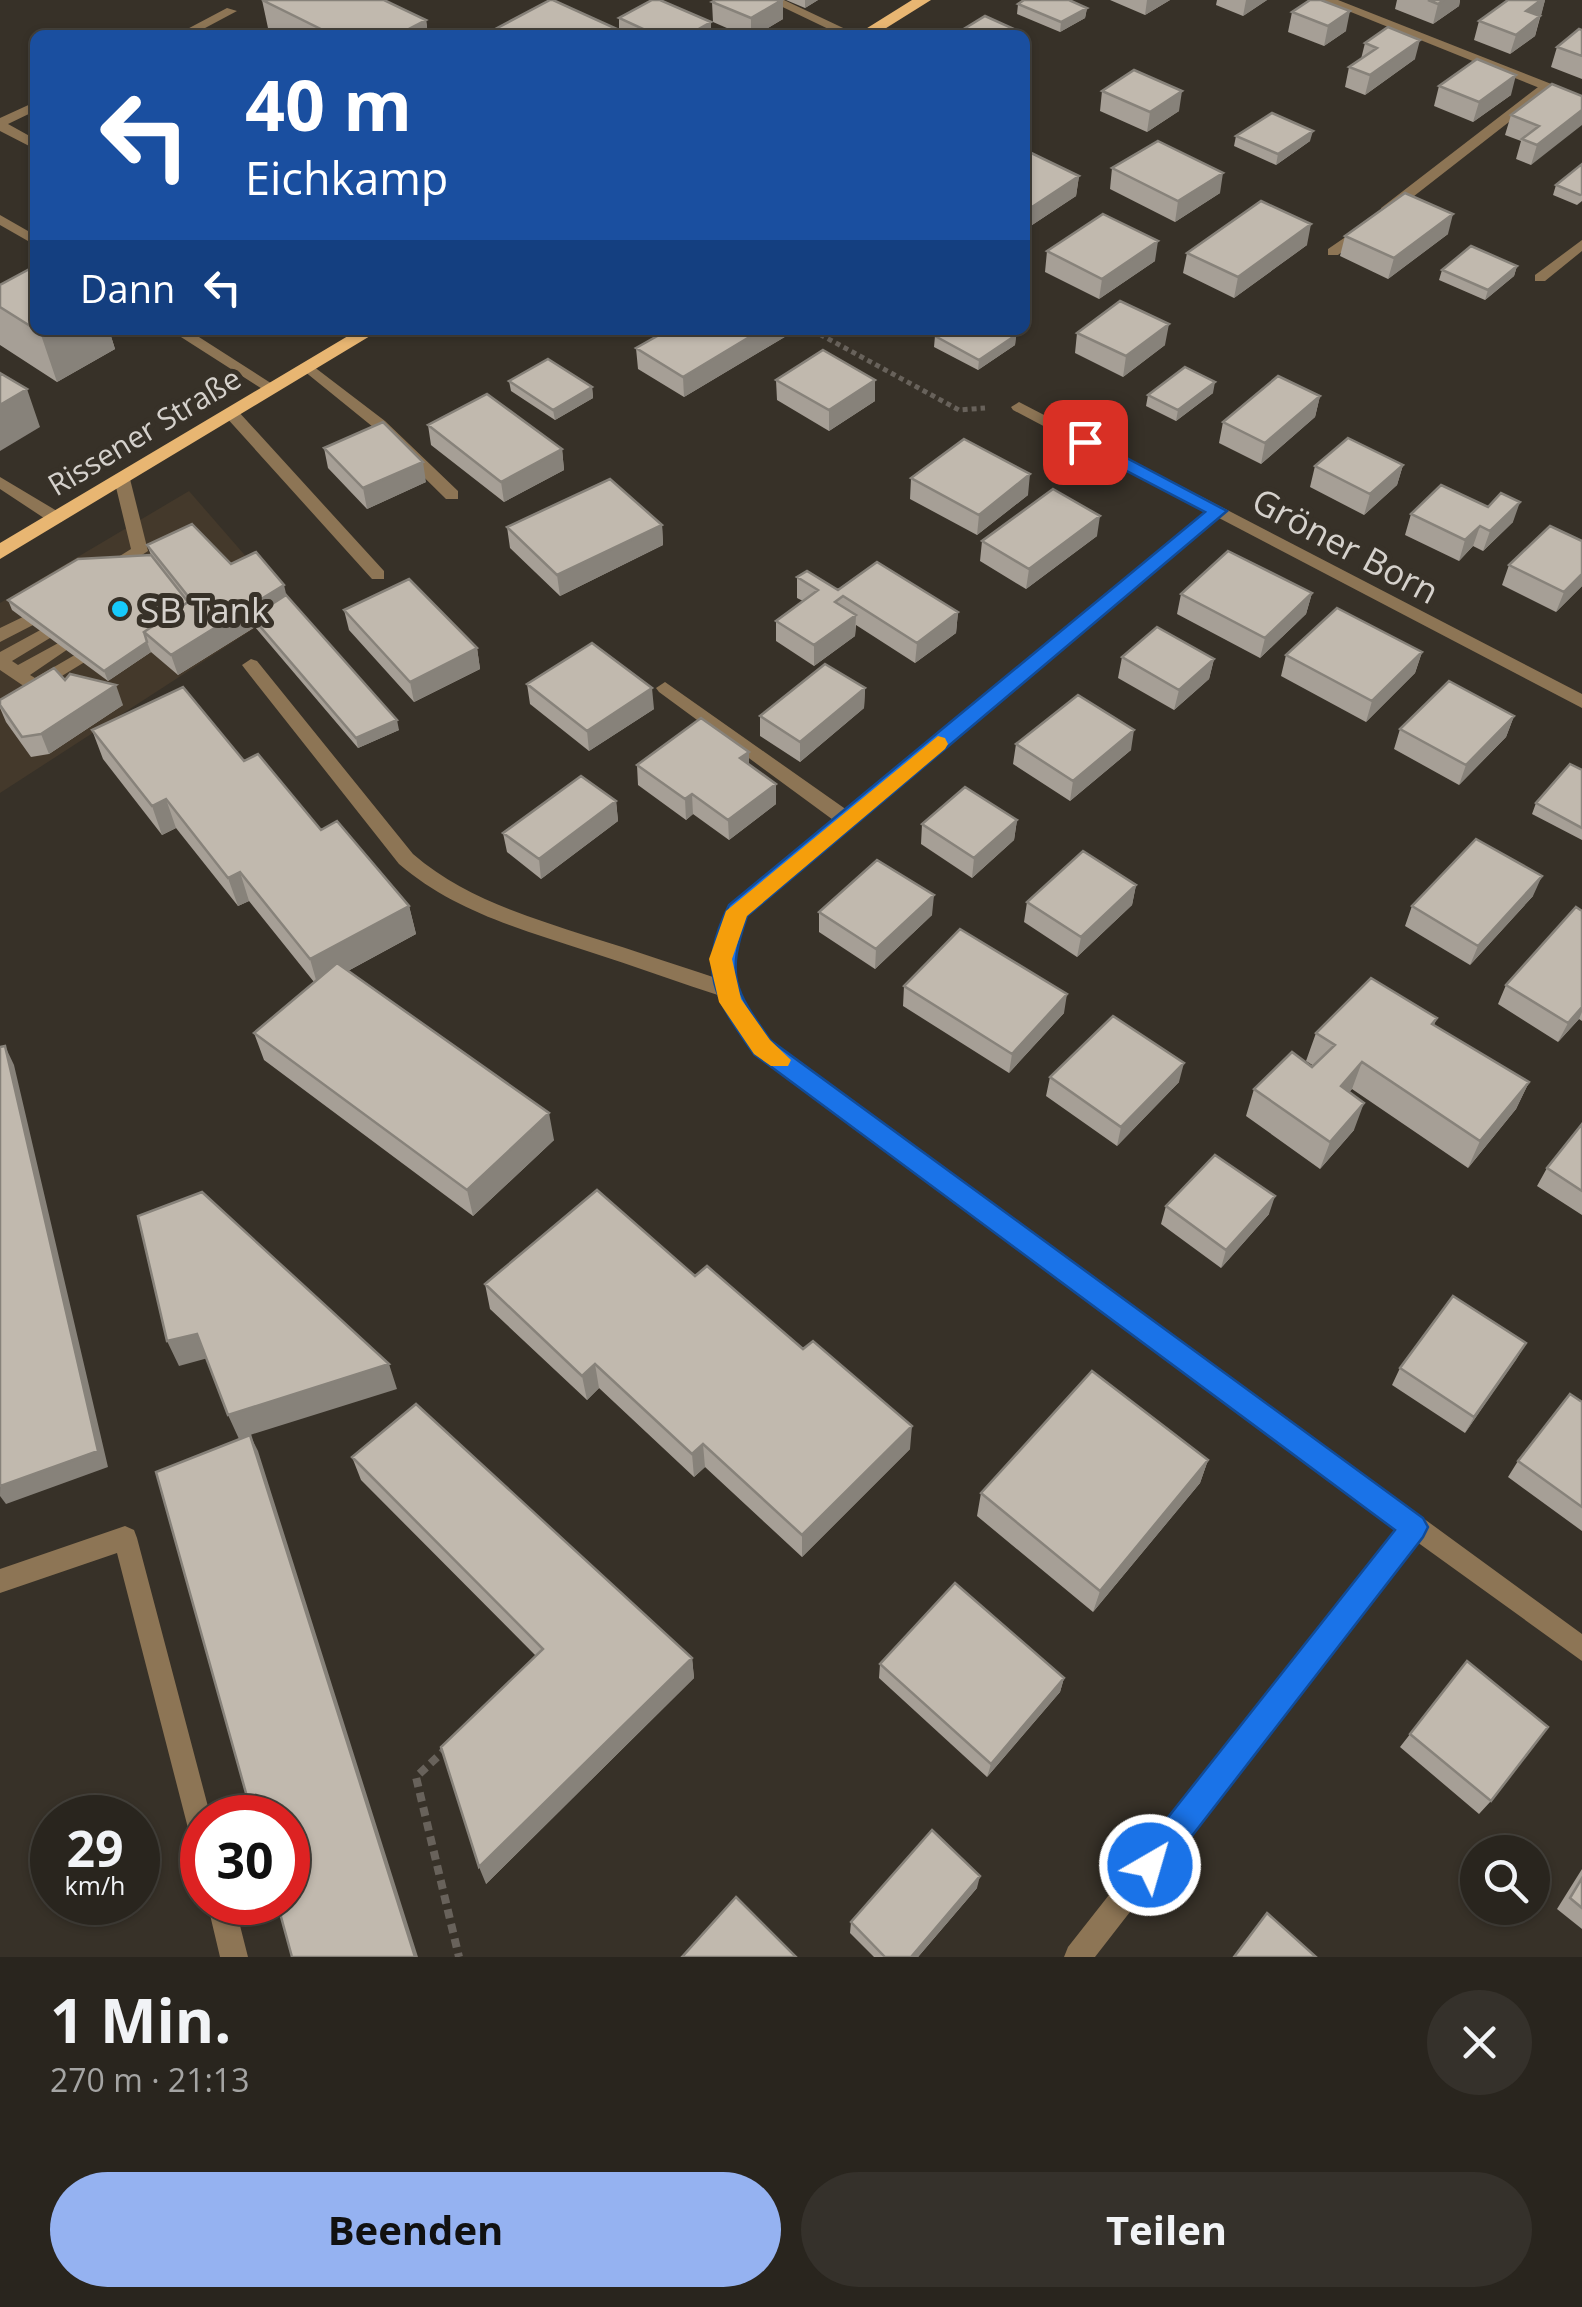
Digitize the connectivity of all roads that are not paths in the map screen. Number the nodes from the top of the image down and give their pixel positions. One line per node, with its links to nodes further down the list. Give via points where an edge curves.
1 (774, 0): 6 (street)
2 (923, 0): 7 (main road)
3 (1327, 0): 8 (street)
4 (230, 11): 5 (street)
5 (192, 30)
6 (841, 30)
7 (872, 30)
8 (1547, 87): 9 (street); 16 (street)
9 (1582, 100)
10 (30, 109): 11 (street)
11 (0, 124): 12 (street)
12 (30, 142)
13 (0, 219): 14 (street)
14 (30, 238)
15 (1582, 244): 17 (street)
16 (1333, 252)
17 (1540, 278)
18 (186, 335): 21 (street)
19 (363, 335): 20 (main road, Rissener Straße)
20 (308, 368): 21 (main road, Rissener Straße); 26 (street, via 379,424)
21 (272, 389): 23 (main road, Rissener Straße)
22 (1019, 407): 27 (street, Gröner Born)
23 (231, 414): 24 (main road, Rissener Straße); 31 (street)
24 (122, 479): 28 (main road, Rissener Straße); 30 (street, via 140,551)
25 (0, 482): 28 (street)
26 (452, 496)
27 (1218, 511): 41 (street, Gröner Born); 42 (street)
28 (56, 518): 29 (main road, Rissener Straße)
29 (4, 546)
30 (113, 568)
31 (378, 575)
32 (27, 621): 34 (street)
33 (44, 634): 36 (street)
34 (0, 636)
35 (62, 647): 39 (street)
36 (0, 660): 39 (street)
37 (79, 660): 39 (street, via 34,688)
38 (251, 665): 43 (street, via 428,880 527,924)
39 (17, 674)
40 (665, 688): 42 (street)
41 (1582, 702)
42 (847, 820): 43 (street, via 737,911 721,959)
43 (728, 990): 44 (street, via 762,1047)
44 (1414, 1527): 46 (street); 50 (street)
45 (0, 1580): 47 (street, via 125,1538)
46 (1582, 1650)
47 (192, 1795)
48 (226, 1925): 49 (street)
49 (234, 1957)
50 (1078, 1957)

